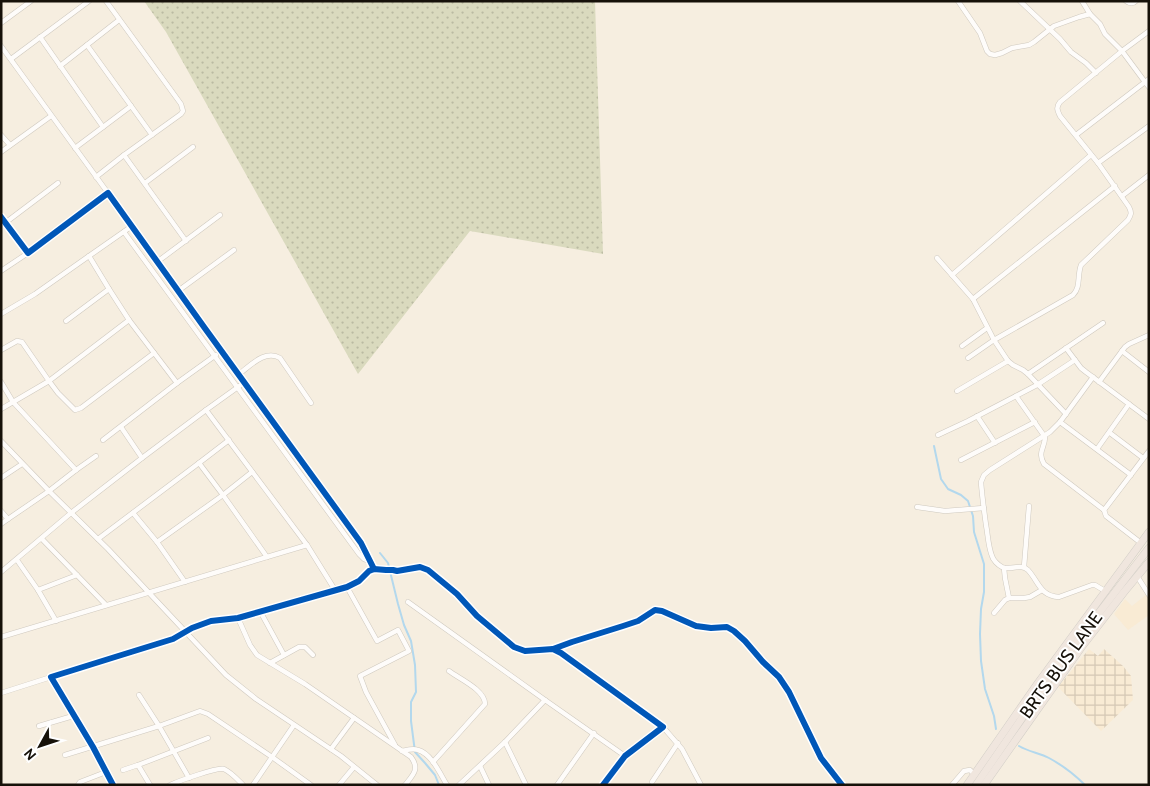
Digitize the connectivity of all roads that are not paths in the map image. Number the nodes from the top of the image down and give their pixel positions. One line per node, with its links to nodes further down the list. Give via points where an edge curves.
1 (31, 1): 11 (street)
2 (89, 1): 14 (street)
3 (106, 1): 10 (street)
4 (958, 1): 12 (street, via 990,54 999,55 1012,48 1029,45)
5 (1020, 1): 12 (street)
6 (1082, 1): 9 (street)
7 (1126, 1): 8 (street, via 1130,4)
8 (1136, 1)
9 (1090, 14): 12 (street); 17 (street)
10 (120, 20): 15 (street); 28 (street, via 183,108 181,114)
11 (1, 23)
12 (1050, 29): 20 (street)
13 (1149, 31): 17 (street)
14 (40, 37): 18 (street); 19 (street)
15 (87, 45): 19 (street); 23 (street)
16 (1, 46): 18 (street)
17 (1122, 52): 20 (street); 21 (street)
18 (11, 60): 24 (street)
19 (60, 66): 26 (street)
20 (1096, 73): 29 (street, via 1057,106 1060,116)
21 (1147, 81): 22 (street); 29 (street)
22 (1149, 87)
23 (131, 106): 26 (street); 28 (street)
24 (51, 116): 30 (street); 32 (street)
25 (1149, 126): 36 (street)
26 (103, 127): 32 (street)
27 (1, 135): 30 (street)
28 (152, 135): 34 (street)
29 (1076, 135): 35 (street)
30 (10, 145): 33 (street)
31 (193, 147): 40 (street)
32 (75, 148): 38 (street)
33 (1, 152)
34 (124, 155): 38 (street); 40 (street)
35 (1091, 155): 36 (street); 58 (street)
36 (1098, 163): 41 (street)
37 (1149, 175): 43 (street)
38 (96, 177): 42 (street)
39 (58, 183): 46 (street)
40 (145, 184): 49 (street)
41 (1115, 186): 43 (street); 61 (street)
42 (108, 193): 47 (street); 51 (street)
43 (1122, 196): 68 (street, via 1131,216 1081,265 1078,288 1073,295)
44 (220, 215): 49 (street)
45 (1, 218): 46 (street)
46 (5, 223): 51 (street)
47 (132, 226): 48 (street); 52 (street)
48 (124, 232): 53 (street); 55 (street)
49 (186, 241): 56 (street)
50 (234, 250): 60 (street)
51 (28, 253): 57 (street)
52 (152, 254): 55 (street); 56 (street)
53 (89, 256): 59 (street); 62 (street)
54 (937, 258): 58 (street)
55 (144, 260): 75 (street)
56 (157, 262): 60 (street)
57 (1, 271)
58 (952, 276): 61 (street)
59 (108, 289): 63 (street); 64 (street)
60 (178, 290): 72 (street)
61 (973, 299): 66 (street)
62 (1, 314)
63 (130, 320): 74 (street); 83 (street)
64 (66, 321)
65 (1102, 323): 70 (street)
66 (987, 328): 68 (street); 69 (street)
67 (1149, 335): 73 (street)
68 (994, 340): 76 (street); 78 (street)
69 (962, 346)
70 (1066, 348): 77 (street); 81 (street)
71 (1, 350): 83 (street, via 16,341 22,342)
72 (221, 351): 75 (street); 80 (street)
73 (1122, 351): 79 (street); 86 (street)
74 (154, 353): 83 (street, via 75,410); 87 (street)
75 (215, 356): 87 (street); 89 (street)
76 (968, 358)
77 (1075, 360): 82 (street); 88 (street)
78 (1008, 361): 81 (street); 90 (street)
79 (1149, 372)
80 (238, 374): 85 (street); 93 (street, via 264,356 277,356)
81 (1028, 374): 88 (street)
82 (1092, 377): 86 (street); 97 (street)
83 (49, 381): 92 (street)
84 (1, 382): 92 (street)
85 (244, 382): 89 (street); 142 (street, via 361,543)
86 (1099, 382): 94 (street)
87 (177, 383): 102 (street)
88 (1038, 384): 91 (street); 97 (street)
89 (238, 387): 96 (street); 142 (street, via 362,557)
90 (957, 391)
91 (1016, 396): 98 (street); 100 (street)
92 (13, 402): 95 (street); 118 (street)
93 (311, 403)
94 (1129, 404): 99 (street); 103 (street)
95 (1, 409)
96 (206, 410): 107 (street); 113 (street)
97 (1066, 414): 101 (street)
98 (977, 416): 104 (street); 109 (street)
99 (1149, 419)
100 (1034, 422): 105 (street); 109 (street)
101 (1060, 422): 105 (street); 110 (street)
102 (121, 426): 106 (street); 113 (street)
103 (1110, 432): 110 (street); 114 (street)
104 (938, 435)
105 (1045, 437): 126 (street, via 984,475 981,482); 127 (street, via 1041,453 1044,464)
106 (103, 440)
107 (229, 440): 116 (street); 119 (street)
108 (1, 442): 117 (street)
109 (995, 443): 115 (street)
110 (1097, 449): 120 (street)
111 (1149, 451): 114 (street)
112 (96, 456): 118 (street)
113 (142, 458): 130 (street)
114 (1143, 458): 120 (street)
115 (961, 460)
116 (199, 463): 123 (street); 129 (street)
117 (22, 464): 121 (street); 122 (street)
118 (76, 470): 122 (street)
119 (252, 472): 123 (street); 138 (street)
120 (1131, 474): 127 (street)
121 (1, 478)
122 (49, 491): 130 (street); 131 (street)
123 (223, 494): 136 (street); 140 (street)
124 (1029, 506): 144 (street)
125 (917, 507): 126 (street, via 945,511)
126 (984, 508): 146 (street, via 992,556)
127 (1104, 510): 137 (street, via 1106,516)
128 (1, 511): 131 (street)
129 (133, 513): 135 (street); 136 (street)
130 (72, 514): 134 (street); 135 (street)
131 (8, 519): 132 (street)
132 (1, 524)
133 (1149, 532): 137 (main road)
134 (42, 539): 141 (street); 148 (street)
135 (98, 539): 158 (street)
136 (157, 542): 151 (street)
137 (1141, 543): 157 (main road)
138 (307, 545): 140 (street); 155 (street)
139 (1149, 548): 225 (main road, BRTS BUS LANE, via 1051,676)
140 (267, 557): 151 (street)
141 (18, 560): 147 (street); 154 (street)
142 (371, 562): 145 (street)
143 (1149, 562): 149 (main road)
144 (1024, 567): 146 (street); 156 (street)
145 (374, 568): 153 (street); 169 (street, via 397,571 420,567 428,570 508,643 520,650)
146 (1004, 568): 160 (street)
147 (1, 572)
148 (76, 574): 154 (street); 162 (street)
149 (1137, 576): 152 (street); 226 (main road)
150 (1149, 580): 152 (street)
151 (186, 582): 158 (street)
152 (1142, 584): 159 (street)
153 (347, 586): 155 (street); 188 (street, via 377,641 398,630 408,651 360,676)
154 (38, 590): 166 (street)
155 (335, 590): 163 (street)
156 (1042, 590): 157 (street, via 1059,597 1092,585); 160 (street, via 1024,598)
157 (1105, 591): 202 (main road)
158 (149, 592): 162 (street); 167 (street)
159 (1149, 595)
160 (1009, 598): 164 (street)
161 (408, 602): 177 (street)
162 (106, 605): 166 (street)
163 (260, 611): 165 (street); 170 (street)
164 (994, 613)
165 (238, 618): 167 (street, via 211,621); 172 (street, via 254,652)
166 (56, 621): 168 (street)
167 (186, 632): 174 (street); 180 (street, via 234,682)
168 (1, 638)
169 (553, 649): 183 (street); 222 (street, via 638,621 655,610 696,626 727,627 746,641 783,682 821,758)
170 (284, 655): 171 (street, via 302,646); 172 (street)
171 (312, 655)
172 (270, 663): 179 (street)
173 (449, 671): 196 (street, via 481,692 486,704)
174 (51, 678): 175 (street); 178 (street)
175 (1, 693)
176 (140, 695): 182 (street)
177 (545, 700): 184 (street); 186 (street)
178 (74, 716): 181 (street); 189 (street)
179 (354, 718): 188 (street); 190 (street)
180 (294, 725): 190 (street); 195 (street)
181 (39, 726)
182 (160, 726): 189 (street); 192 (street); 195 (street, via 197,711 204,712)
183 (663, 727): 187 (street); 194 (street)
184 (594, 732): 194 (street); 219 (street)
185 (208, 738): 192 (street)
186 (505, 742): 198 (street); 218 (street)
187 (678, 743): 204 (street); 221 (street)
188 (395, 746): 191 (street)
189 (93, 747): 193 (street); 201 (street)
190 (331, 749): 199 (street)
191 (402, 751): 196 (street, via 418,750); 214 (street, via 416,767)
192 (174, 752): 197 (street); 203 (street)
193 (65, 755)
194 (625, 756): 220 (street)
195 (272, 757): 210 (street); 211 (street)
196 (433, 762): 215 (street)
197 (138, 765): 200 (street); 207 (street)
198 (480, 766): 216 (street); 217 (street)
199 (354, 767): 212 (street); 213 (street)
200 (123, 770)
201 (106, 772): 205 (street); 206 (street)
202 (974, 774): 223 (street, via 970,770 964,771); 224 (main road)
203 (189, 778): 208 (street); 209 (street, via 223,769)
204 (652, 784)
205 (78, 785)
206 (113, 785)
207 (150, 785)
208 (170, 785)
209 (243, 785)
210 (253, 785)
211 (311, 785)
212 (339, 785)
213 (377, 785)
214 (406, 785)
215 (447, 785)
216 (459, 785)
217 (489, 785)
218 (526, 785)
219 (557, 785)
220 (603, 785)
221 (701, 785)
222 (842, 785)
223 (952, 785)
224 (966, 785)
225 (976, 785)
226 (984, 785)

